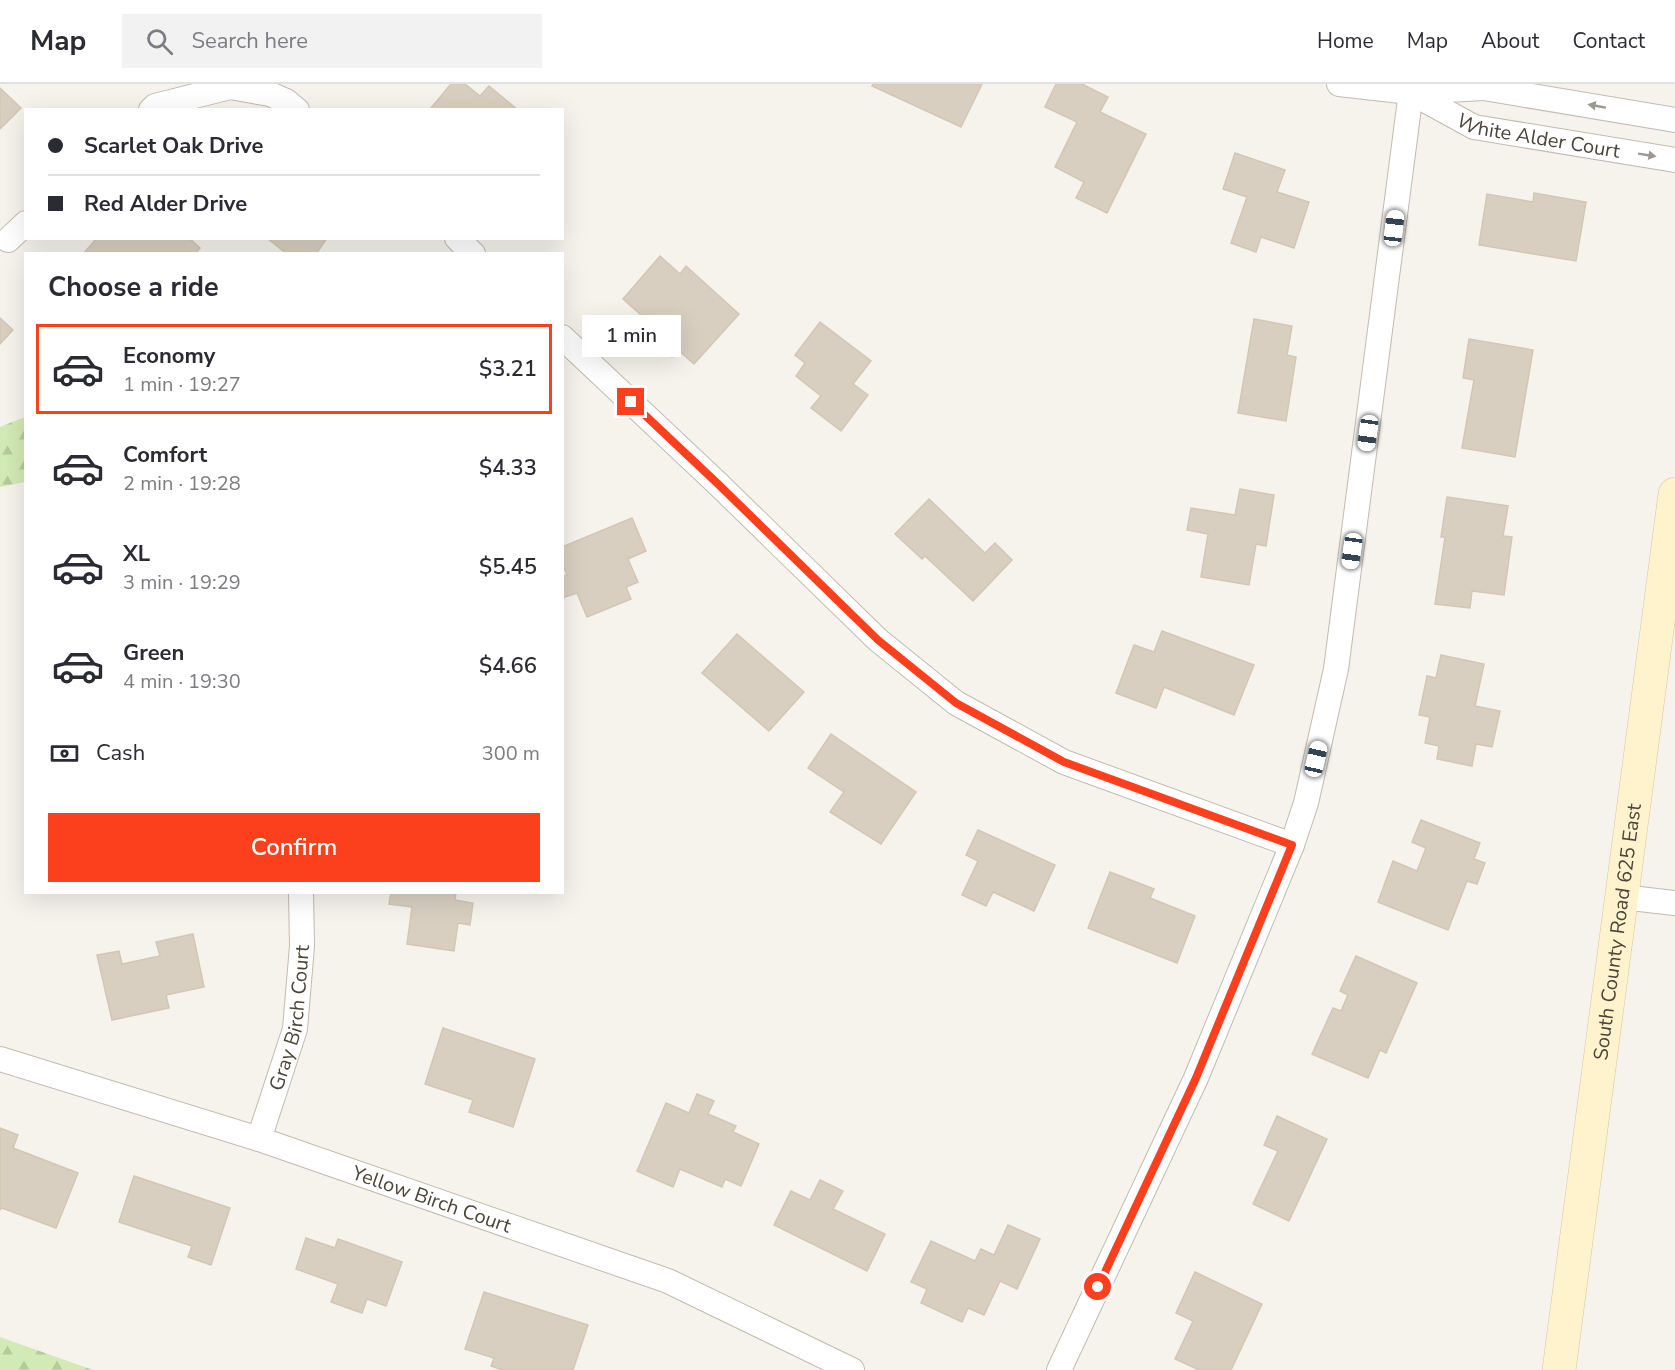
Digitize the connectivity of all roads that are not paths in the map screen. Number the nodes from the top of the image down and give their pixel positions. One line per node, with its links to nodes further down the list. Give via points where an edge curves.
1 (1339, 84): 2 (street, White Alder Court)
2 (1411, 88): 5 (street, White Alder Court, one-way to 2, via 1484,88); 6 (street, White Alder Court, one-way to 6, via 1474,127); 13 (street, via 1336,669 1306,803)
3 (153, 108): 4 (street, via 230,87 270,94)
4 (295, 108)
5 (1675, 120)
6 (1675, 159)
7 (24, 225): 8 (street)
8 (8, 240)
9 (459, 240): 10 (street)
10 (471, 252)
11 (564, 340): 13 (street, via 878,640 956,703 1064,762)
12 (1675, 494): 15 (street, South County Road 625 East)
13 (1292, 845): 20 (street, via 1196,1078)
14 (301, 894): 18 (street, Gray Birch Court, via 302,946 295,1029)
15 (1622, 897): 16 (street); 21 (street, South County Road 625 East)
16 (1675, 903)
17 (0, 1059): 18 (street, Yellow Birch Court)
18 (259, 1139): 19 (street, Yellow Birch Court, via 668,1281)
19 (852, 1370)
20 (1059, 1370)
21 (1559, 1370)

